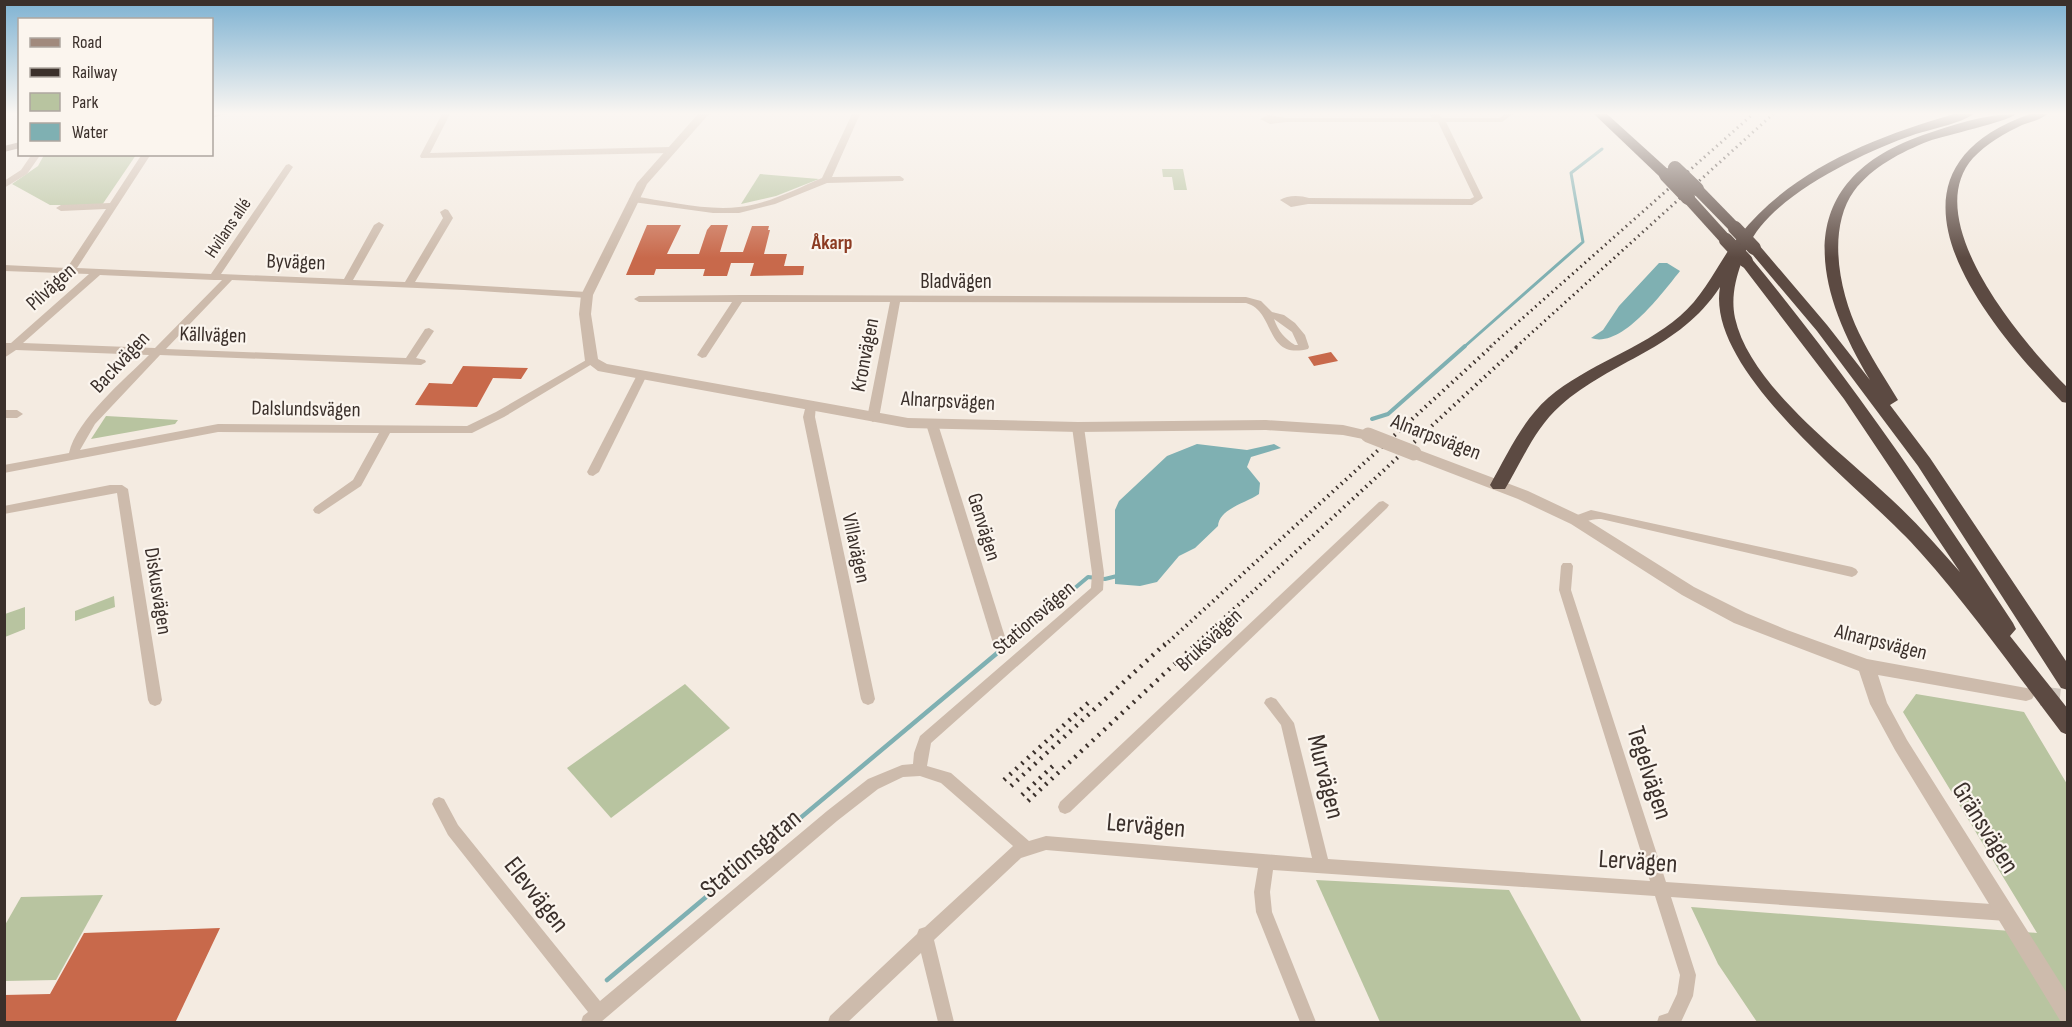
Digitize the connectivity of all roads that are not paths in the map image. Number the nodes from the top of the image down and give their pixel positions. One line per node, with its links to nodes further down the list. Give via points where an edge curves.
1 (31, 162): 13 (street)
2 (142, 162): 16 (street)
3 (660, 162): 14 (street)
4 (834, 162): 12 (street)
5 (1461, 162): 15 (street, via 1479,198 1472,202)
6 (1660, 162): 20 (highway, bridge)
7 (1842, 162): 20 (highway, via 1777,204)
8 (1882, 162): 49 (highway, via 1867,170 1848,190 1835,219 1831,256 1834,286 1847,323)
9 (1964, 162): 40 (highway, via 1955,176 1950,203 1957,238 1973,278 2003,327)
10 (289, 167): 24 (street, Hvilans allé)
11 (900, 179): 12 (street)
12 (826, 180): 14 (street, via 772,202 739,210)
13 (4, 184)
14 (633, 199): 28 (street)
15 (1308, 201)
16 (113, 206): 17 (street); 22 (street)
17 (61, 208)
18 (445, 212): 27 (street, via 448,218)
19 (379, 225): 26 (street)
20 (1741, 243): 49 (highway, via 1837,346); 52 (highway, via 1688,318 1552,404 1520,442); 66 (highway, via 1884,440); 66 (highway, via 1724,290 1724,304 1730,329 1749,365 1783,406 1870,487 1941,562)
21 (4, 268): 22 (street, Byvägen)
22 (70, 271): 23 (street, Byvägen)
23 (97, 272): 24 (street, Byvägen); 34 (street, Pilvägen)
24 (214, 277): 25 (street, Byvägen)
25 (229, 278): 26 (street, Byvägen); 35 (street, Backvägen)
26 (347, 282): 27 (street, Byvägen)
27 (408, 285): 28 (street, Byvägen)
28 (587, 296): 38 (street, via 585,314)
29 (740, 298): 30 (street, Bladvägen); 31 (street, Bladvägen); 37 (street)
30 (639, 299)
31 (896, 299): 32 (street, Bladvägen, via 1246,300 1257,303); 44 (street, Kronvägen)
32 (1269, 314)
33 (429, 331): 35 (street, Källvägen, via 415,361)
34 (9, 346): 35 (street, Källvägen); 36 (street, Pilvägen)
35 (155, 353): 48 (street, Backvägen, via 91,421)
36 (4, 355)
37 (702, 355)
38 (592, 361): 39 (street, Alnarpsvägen, via 603,368); 47 (street, Dalslundsvägen, via 468,430)
39 (642, 375): 41 (street, Alnarpsvägen); 51 (street)
40 (2067, 398)
41 (811, 405): 44 (street, Alnarpsvägen); 63 (street, Villavägen, via 809,417)
42 (4, 414): 43 (street)
43 (17, 414)
44 (873, 418): 45 (street, Alnarpsvägen)
45 (932, 424): 46 (street, Alnarpsvägen); 59 (street, Genvägen)
46 (1078, 427): 52 (street, Alnarpsvägen, bridge, via 1266,425 1343,430 1368,435); 67 (street, Stationsvägen, via 1097,590 925,740)
47 (387, 429): 48 (street, Dalslundsvägen, via 218,428); 55 (street, via 357,483)
48 (74, 454): 50 (street, Dalslundsvägen)
49 (1924, 462): 61 (highway)
50 (4, 469)
51 (593, 472)
52 (1499, 485): 56 (street, Alnarpsvägen)
53 (1383, 505): 69 (street, Bruksvägen)
54 (4, 510): 64 (street, Diskusvägen, via 122,489)
55 (319, 510)
56 (1576, 520): 58 (street, via 1590,514 1601,515); 60 (street, Alnarpsvägen, via 1721,609)
57 (1567, 566): 73 (street, Tegelvägen, via 1565,590)
58 (1852, 572)
59 (999, 640)
60 (1866, 666): 62 (street, Alnarpsvägen); 74 (street, Gränsvägen, via 1879,704 1900,745)
61 (2067, 682)
62 (2026, 694)
63 (867, 699)
64 (155, 700)
65 (1271, 703): 72 (street, Murvägen, via 1287,723)
66 (2067, 725)
67 (920, 770): 70 (street, via 946,778); 77 (street, Stationsgatan, via 902,771 873,784)
68 (439, 804): 77 (street, Elevvägen, via 453,830)
69 (1065, 807)
70 (1026, 848): 71 (street, Lervägen, via 1056,842); 75 (street, via 1016,852)
71 (1267, 862): 72 (street, Lervägen); 80 (street, via 1262,892 1264,912)
72 (1322, 866): 73 (street, Lervägen)
73 (1661, 890): 74 (street, Lervägen); 81 (street, Tegelvägen, via 1688,975 1688,986 1672,1020)
74 (2006, 913): 76 (street, Gränsvägen)
75 (925, 935): 78 (street); 79 (street)
76 (2067, 1016)
77 (594, 1018)
78 (836, 1023)
79 (945, 1023)
80 (1308, 1023)
81 (1665, 1023)

